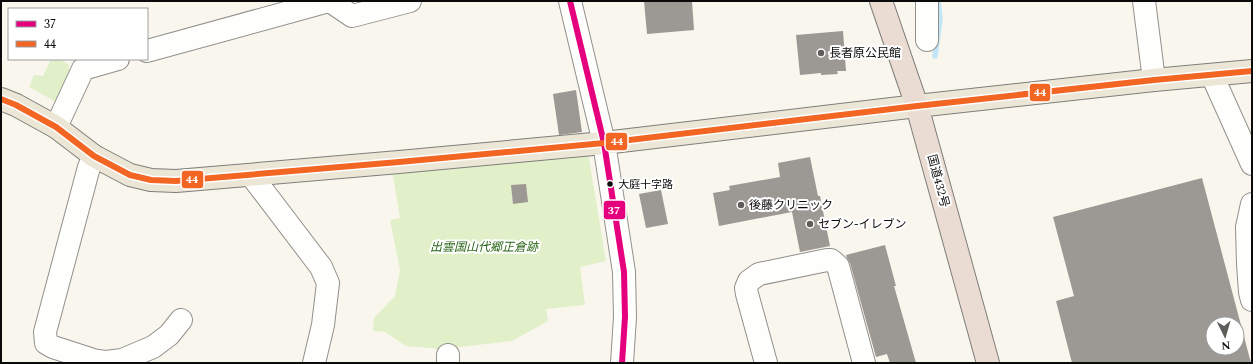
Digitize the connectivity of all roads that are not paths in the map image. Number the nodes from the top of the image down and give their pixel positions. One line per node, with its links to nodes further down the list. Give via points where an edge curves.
1 (329, 1): 2 (street, via 352,16); 8 (street)
2 (410, 1)
3 (570, 1): 16 (street)
4 (881, 1): 14 (highway, 国道432号)
5 (927, 1): 7 (street)
6 (1144, 1): 12 (street)
7 (927, 40)
8 (148, 51)
9 (114, 60): 15 (street, via 83,69)
10 (1252, 71): 11 (main road)
11 (1212, 75): 12 (main road); 18 (street)
12 (1154, 80): 14 (main road)
13 (1, 99): 15 (main road, via 16,104)
14 (917, 106): 16 (main road); 28 (highway, 国道432号)
15 (56, 126): 17 (main road)
16 (604, 143): 19 (main road); 25 (street, via 624,272)
17 (94, 156): 19 (main road, via 130,175 151,180 176,181); 23 (street, via 45,332)
18 (1252, 164)
19 (251, 175): 24 (street, via 321,267 328,283 323,325)
20 (1252, 204): 21 (street, via 1247,227)
21 (1252, 300)
22 (181, 320): 23 (street, via 169,335 153,347 122,360 106,362)
23 (49, 355)
24 (314, 363)
25 (622, 363)
26 (766, 363): 27 (street, via 747,294 749,281 760,274 826,260 831,260 838,266)
27 (864, 363)
28 (988, 363)

